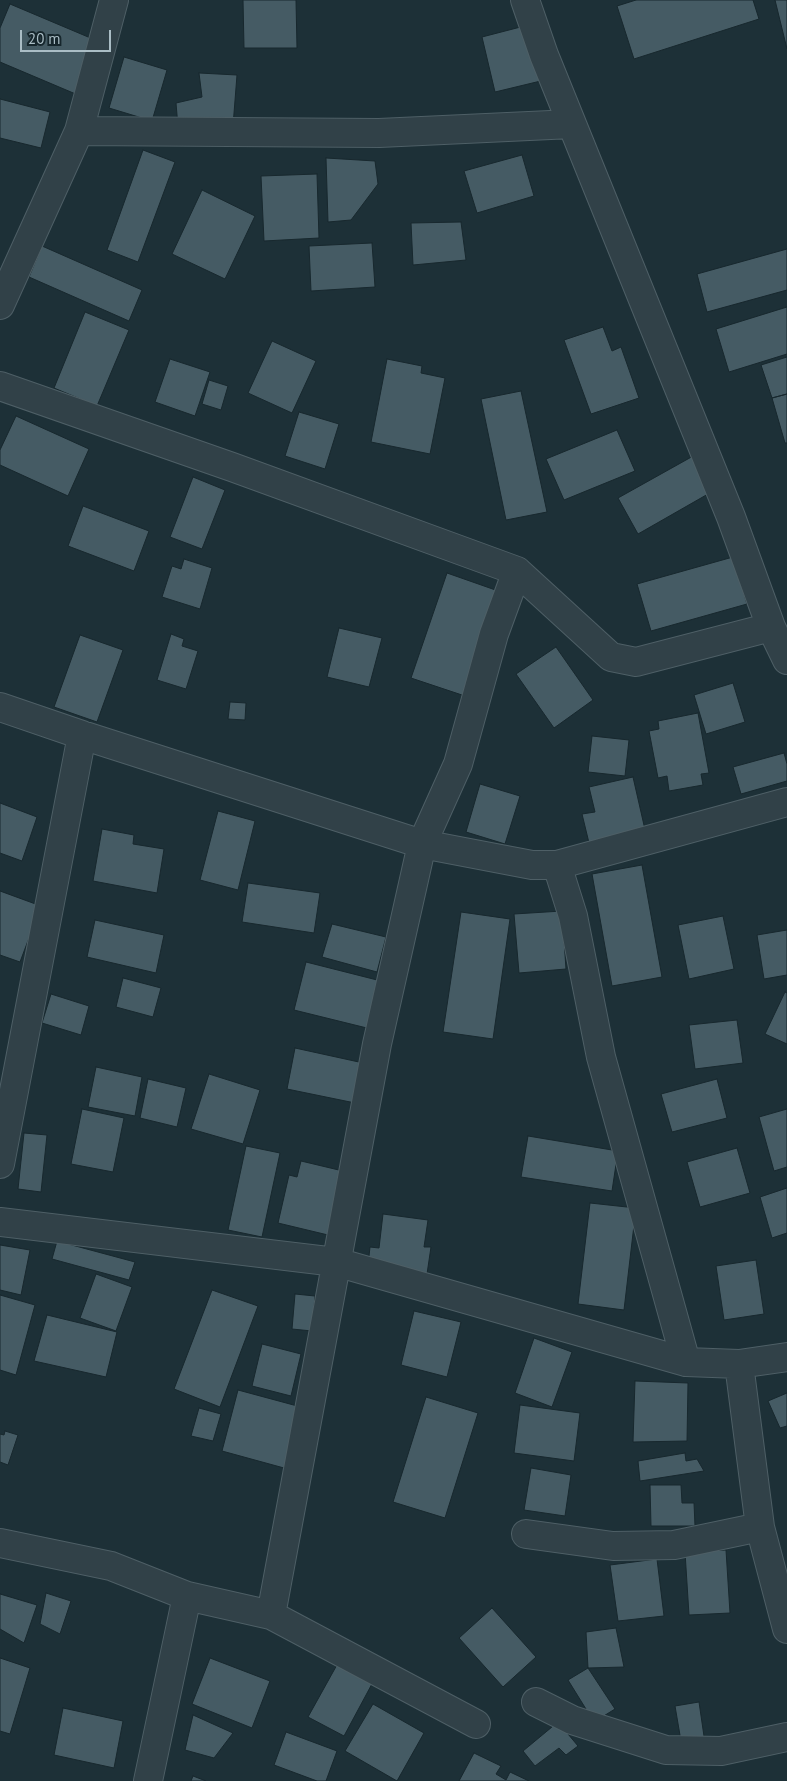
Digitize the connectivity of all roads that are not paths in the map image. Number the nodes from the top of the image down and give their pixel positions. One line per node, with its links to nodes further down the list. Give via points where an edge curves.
1 (114, 0): 4 (street)
2 (525, 0): 3 (street)
3 (572, 124): 4 (street, via 379,133); 8 (street)
4 (79, 131): 5 (street)
5 (0, 305)
6 (0, 386): 7 (street)
7 (517, 571): 8 (street, via 611,657 636,662); 13 (street, via 494,634 458,764)
8 (772, 626): 9 (street)
9 (787, 660)
10 (0, 707): 11 (street)
11 (82, 735): 13 (street); 15 (street)
12 (787, 802): 14 (street)
13 (422, 844): 14 (street, via 532,865); 17 (street, via 378,1044)
14 (557, 865): 19 (street, via 573,916 602,1058)
15 (0, 1164)
16 (0, 1222): 17 (street)
17 (336, 1262): 19 (street); 25 (street)
18 (787, 1357): 20 (street)
19 (686, 1362): 20 (street)
20 (739, 1364): 21 (street)
21 (760, 1526): 22 (street, via 674,1545 613,1546); 26 (street)
22 (526, 1534)
23 (0, 1543): 24 (street, via 111,1566)
24 (186, 1596): 25 (street); 30 (street)
25 (271, 1616): 28 (street)
26 (787, 1629)
27 (536, 1702): 29 (street, via 572,1720 666,1750 721,1750)
28 (476, 1724)
29 (787, 1737)
30 (148, 1781)

